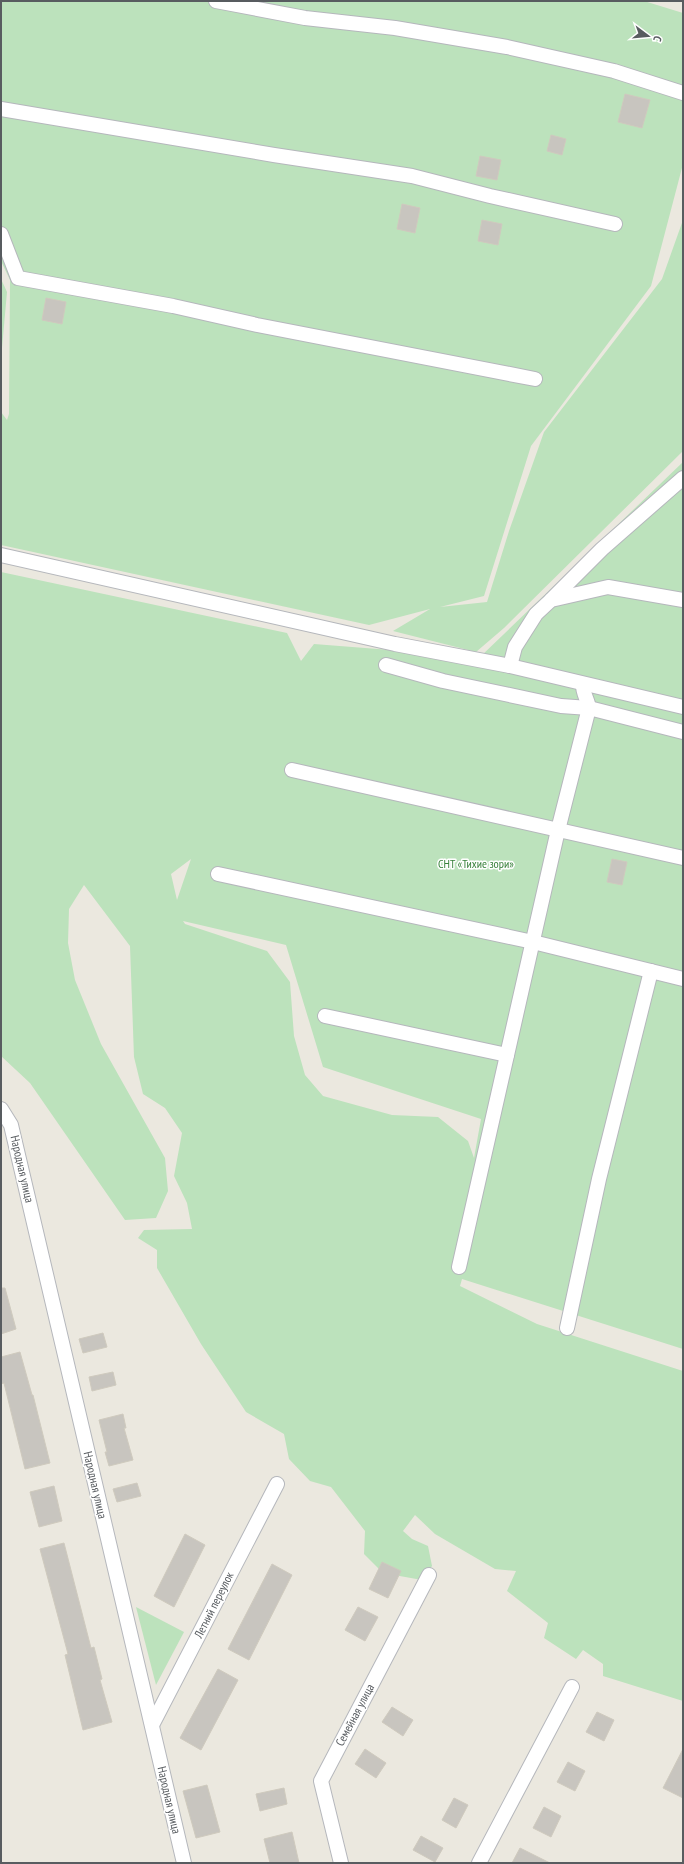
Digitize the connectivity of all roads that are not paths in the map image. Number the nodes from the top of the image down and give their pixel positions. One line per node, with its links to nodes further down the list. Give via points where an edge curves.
1 (216, 1): 2 (street, via 305,18 395,28 507,47 614,71)
2 (683, 93)
3 (1, 109): 4 (street, via 412,176)
4 (615, 224)
5 (1, 234): 6 (street, via 18,278 173,306 257,326)
6 (535, 380)
7 (683, 479): 9 (street, via 602,549)
8 (1, 555): 12 (street, via 395,644)
9 (551, 600): 10 (street, via 608,587); 12 (street, via 536,614 515,647)
10 (683, 600)
11 (386, 665): 15 (street, via 443,681 561,706)
12 (510, 666): 13 (street)
13 (584, 684): 14 (street); 15 (street, via 583,690)
14 (683, 706)
15 (589, 708): 16 (street); 18 (street)
16 (683, 732)
17 (292, 770): 18 (street)
18 (558, 830): 19 (street); 21 (street)
19 (683, 858)
20 (218, 874): 21 (street)
21 (533, 942): 22 (street); 25 (street)
22 (651, 972): 23 (street); 28 (street, via 599,1179)
23 (683, 978)
24 (324, 1016): 25 (street)
25 (507, 1055): 27 (street)
26 (1, 1109): 32 (street, Народная улица, via 11,1126)
27 (459, 1267)
28 (567, 1328)
29 (277, 1484): 32 (street, Летний переулок)
30 (429, 1575): 34 (street, Семейная улица, via 321,1781)
31 (572, 1687): 35 (street)
32 (152, 1725): 33 (street, Народная улица)
33 (184, 1863)
34 (341, 1863)
35 (479, 1863)

